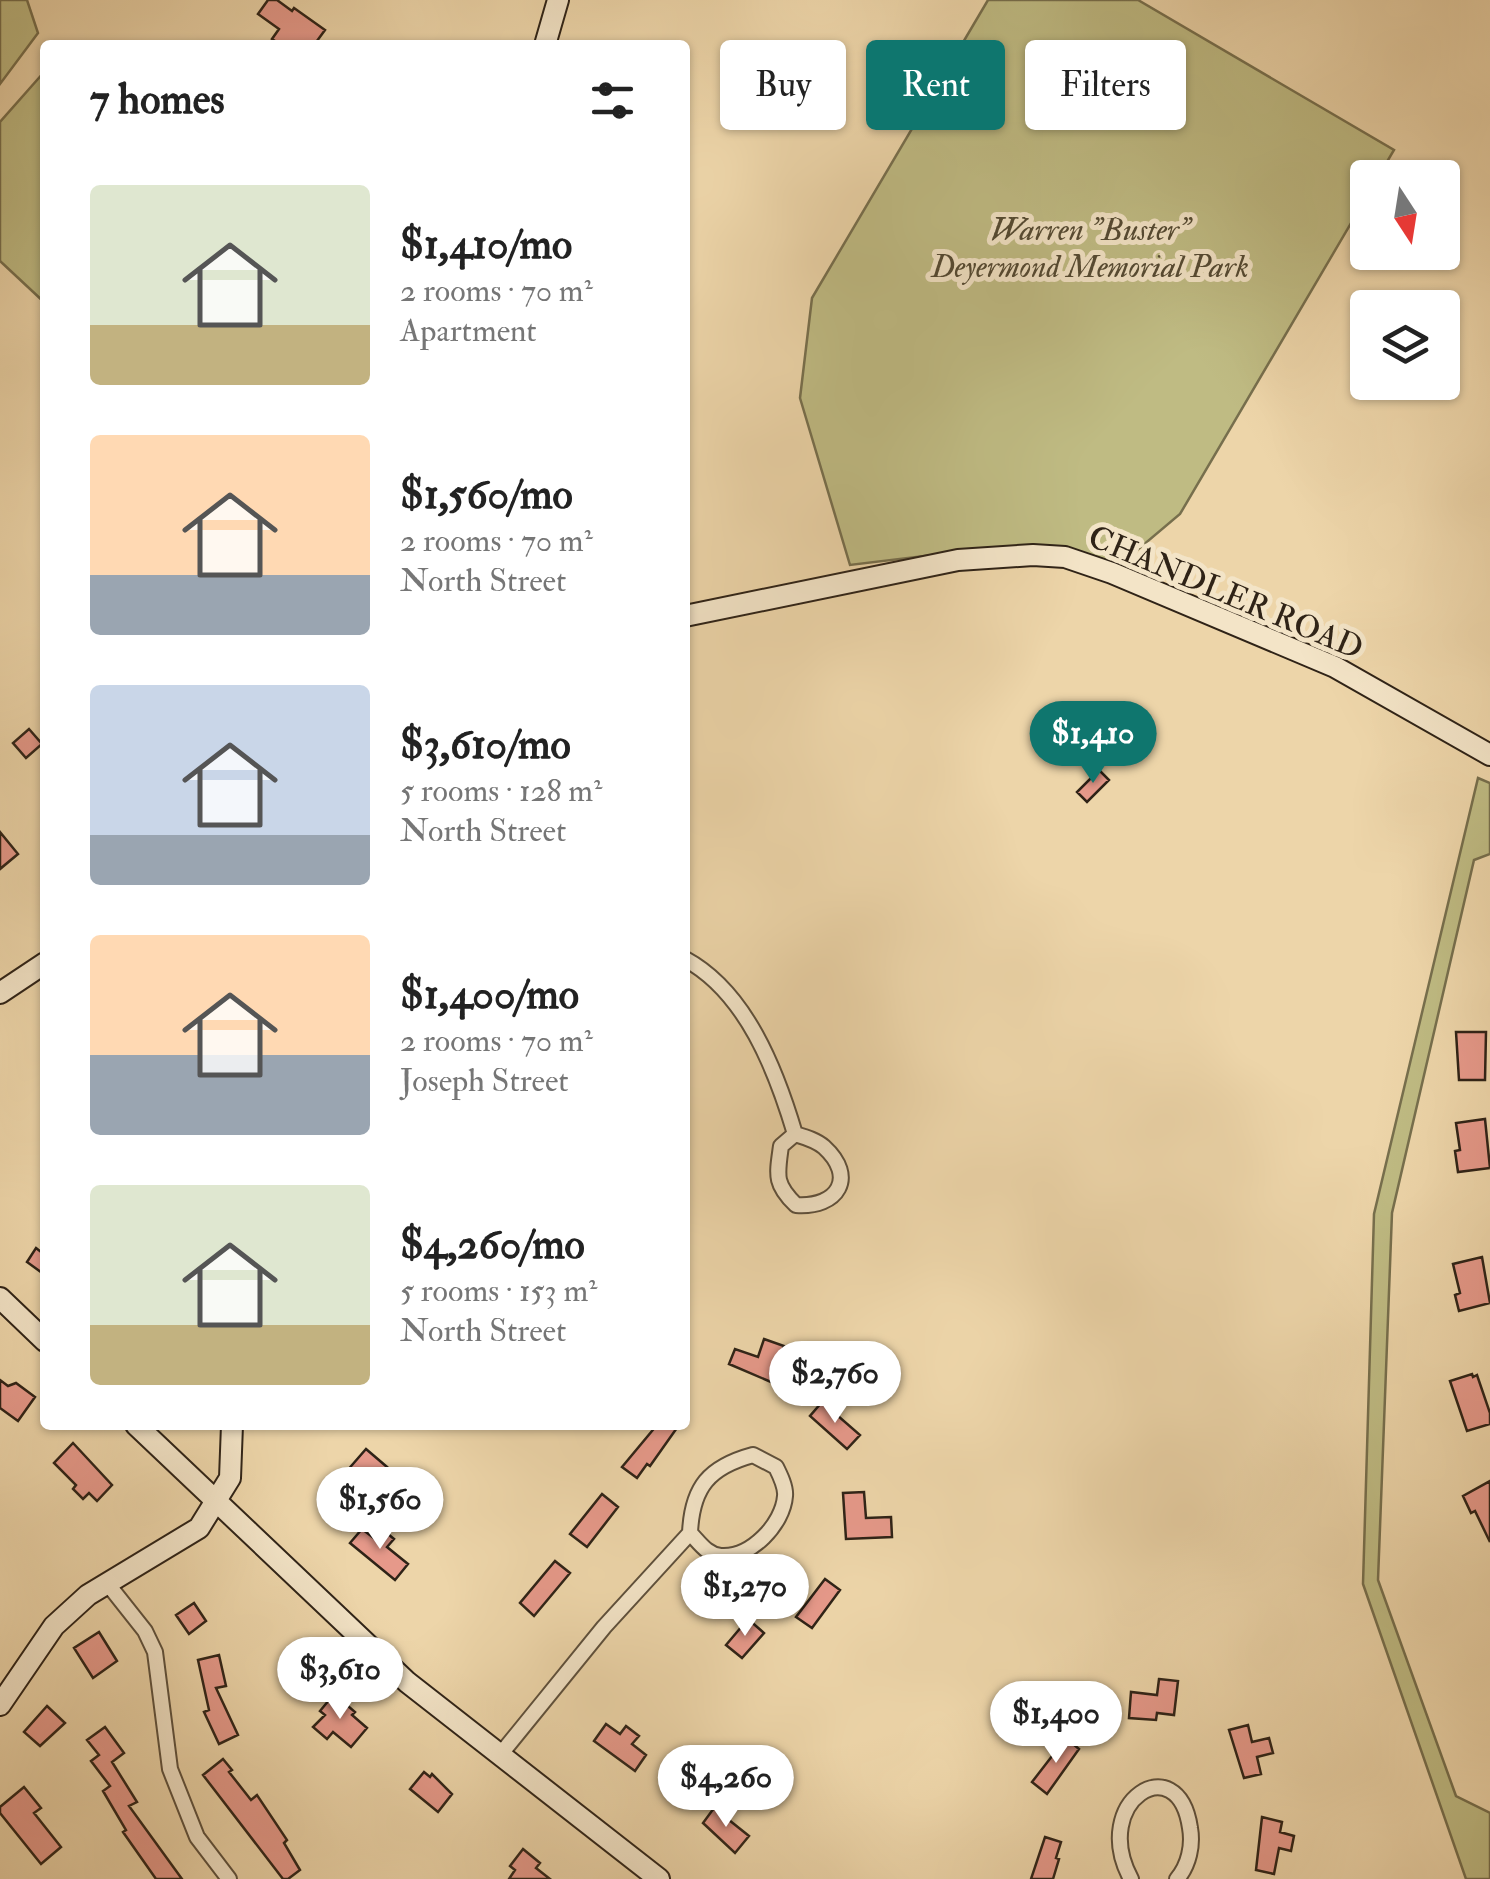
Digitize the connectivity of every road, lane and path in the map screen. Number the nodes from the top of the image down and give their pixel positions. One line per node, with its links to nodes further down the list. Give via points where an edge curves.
1 (558, 0): 2 (main road)
2 (546, 40)
3 (690, 615): 4 (main road, CHANDLER ROAD, via 958,560 1065,557 1335,668)
4 (1490, 755)
5 (690, 963): 8 (street, via 740,1010 768,1059)
6 (40, 966): 7 (main road)
7 (0, 993)
8 (795, 1134): 8 (street, via 825,1148 839,1169 831,1201 796,1206 780,1190 781,1146)
9 (0, 1298): 10 (main road)
10 (40, 1336)
11 (141, 1430): 13 (main road)
12 (232, 1430): 13 (main road, via 230,1478)
13 (216, 1500): 15 (main road, via 199,1528); 17 (main road, via 407,1682)
14 (690, 1533): 14 (street, via 721,1556 767,1536 786,1494 776,1466 753,1456 724,1463 698,1494); 17 (street)
15 (107, 1583): 16 (main road, via 54,1626); 18 (street, via 155,1652 170,1769 198,1837)
16 (0, 1705)
17 (500, 1754): 19 (main road)
18 (229, 1879)
19 (659, 1879)
20 (1132, 1879): 21 (street, via 1119,1846 1124,1811 1159,1786 1181,1798 1188,1814 1189,1856)
21 (1177, 1879)

